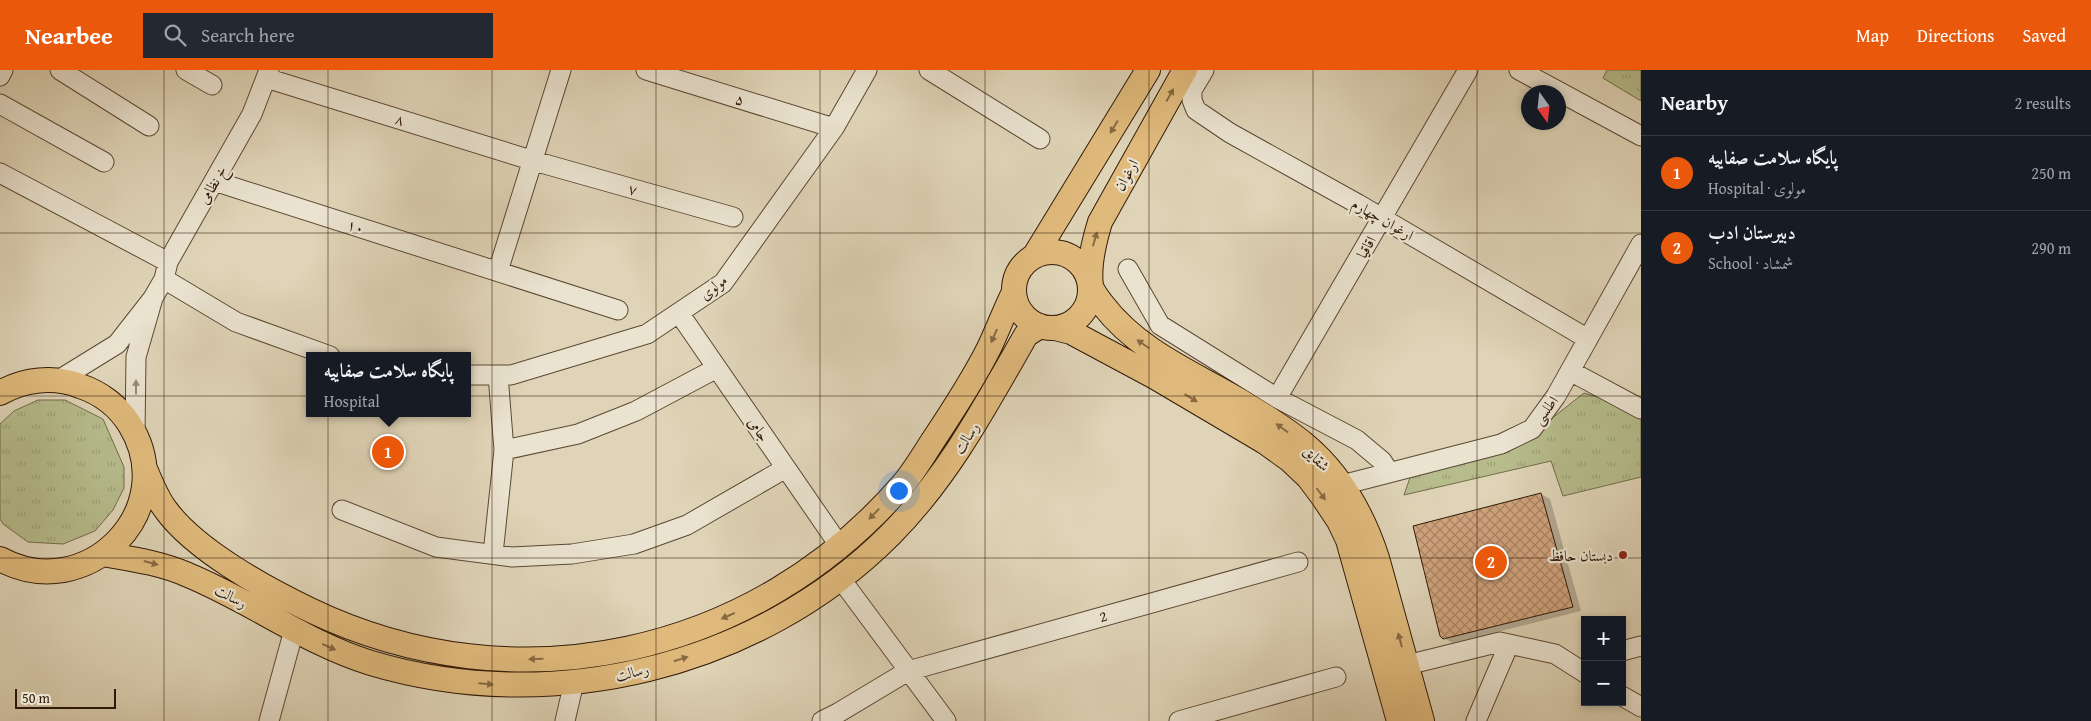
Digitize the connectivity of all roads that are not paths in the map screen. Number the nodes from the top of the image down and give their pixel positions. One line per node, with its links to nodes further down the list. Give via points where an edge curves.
1 (3, 70): 13 (street)
2 (60, 70): 17 (street)
3 (186, 70): 15 (street)
4 (561, 70): 21 (street)
5 (646, 70): 18 (street, ۵)
6 (867, 70): 18 (street, مولوی)
7 (929, 70): 20 (street)
8 (1148, 70): 28 (main road, one-way to 28)
9 (1204, 70): 14 (street)
10 (1468, 70): 26 (street, اقاقیا)
11 (1531, 73): 19 (street)
12 (267, 74): 21 (street, ۸); 24 (street, خ نظامی, via 252,114)
13 (0, 76)
14 (1188, 80): 26 (street, ارغوان چهارم, via 1196,110 1230,133); 32 (main road, ارغوان, one-way to 14, via 1092,249 1100,222)
15 (212, 85)
16 (0, 104): 22 (street)
17 (149, 126)
18 (834, 128): 36 (street, مولوی, via 724,283)
19 (1641, 136)
20 (1040, 140)
21 (534, 160): 25 (street, ۷); 31 (street)
22 (104, 162)
23 (0, 173): 30 (street)
24 (214, 181): 30 (street, خ نظامی); 31 (street, ۱۰)
25 (733, 217)
26 (1382, 218): 38 (street, ارغوان چهارم); 46 (street, اقاقیا)
27 (1641, 244): 38 (street, اطلسی)
28 (1035, 255): 32 (main road, via 1050,251 1066,253 1078,260); 33 (main road, via 1023,264 1016,276)
29 (1128, 269): 46 (street, via 1160,325)
30 (166, 270): 34 (street, خ نظامی); 39 (street, via 236,322)
31 (498, 272): 35 (street, ۱۰)
32 (1092, 287): 37 (main road, via 1082,315 1070,324); 53 (main road, شقایق, one-way to 32, via 1305,445 1278,425 1136,339 1115,320)
33 (1014, 292): 37 (main road, via 1018,307 1027,319); 55 (main road, رسالت, one-way to 55, via 988,350 948,419 905,482)
34 (153, 298): 44 (street, via 117,344); 48 (street, one-way to 34, via 136,357)
35 (618, 310)
36 (679, 313): 40 (street, جامی); 43 (street, مولوی, via 647,334 511,375)
37 (1047, 327): 60 (main road, رسالت, via 1026,335 974,427 921,501 890,535); 67 (main road, شقایق, one-way to 67, via 1071,332 1155,376 1265,442 1308,477 1339,521 1348,540)
38 (1588, 339): 41 (street, اطلسی)
39 (319, 352)
40 (717, 368): 49 (street, via 636,411 578,434); 51 (street, جامی)
41 (1570, 371): 47 (street); 52 (street, اطلسی, via 1532,429 1501,444)
42 (471, 375): 43 (street, مولوی)
43 (498, 375): 49 (street)
44 (57, 380): 45 (main road, via 24,383); 48 (main road, via 80,385 102,396 120,412)
45 (0, 393)
46 (1278, 398): 52 (street, via 1357,440 1382,460)
47 (1641, 409)
48 (135, 435): 50 (main road)
49 (504, 450): 57 (street)
50 (144, 466): 56 (main road, via 143,491 136,515 123,535); 65 (main road, رسالت, one-way to 50, via 494,659 450,654 373,637 340,624 297,604 199,544 167,512 153,490)
51 (786, 468): 55 (street, جامی); 57 (street, via 687,525 634,544 572,554 512,557)
52 (1389, 472): 53 (street, اطلسی)
53 (1342, 485): 67 (main road, شقایق, one-way to 53, via 1368,532)
54 (342, 510): 57 (street, via 436,547)
55 (839, 545): 65 (main road, رسالت, one-way to 65, via 798,578 753,605 714,623 667,640)
56 (103, 554): 58 (main road, via 81,566 53,571 28,569); 61 (main road, رسالت, one-way to 61, via 149,561 187,574)
57 (493, 554)
58 (0, 558)
59 (1298, 562): 68 (street, 2)
60 (840, 578): 68 (street); 70 (main road, رسالت, one-way to 60, via 625,676 723,646 770,624)
61 (294, 630): 70 (main road, رسالت, one-way to 70, via 370,663 444,680 521,686); 74 (street)
62 (1509, 644): 66 (street, via 1555,654); 67 (street, via 1500,642); 81 (street)
63 (1641, 646): 64 (street)
64 (1626, 649)
65 (574, 658): 70 (main road)
66 (1580, 666)
67 (1396, 668): 79 (main road, شقایق); 80 (main road, شقایق)
68 (908, 671): 76 (street, 2); 77 (street)
69 (1336, 677): 73 (street)
70 (574, 682): 75 (street)
71 (1626, 698): 72 (street)
72 (1641, 707)
73 (1206, 718): 78 (street)
74 (269, 721)
75 (565, 721)
76 (822, 721)
77 (946, 721)
78 (1179, 721)
79 (1399, 721)
80 (1422, 721)
81 (1476, 721)

